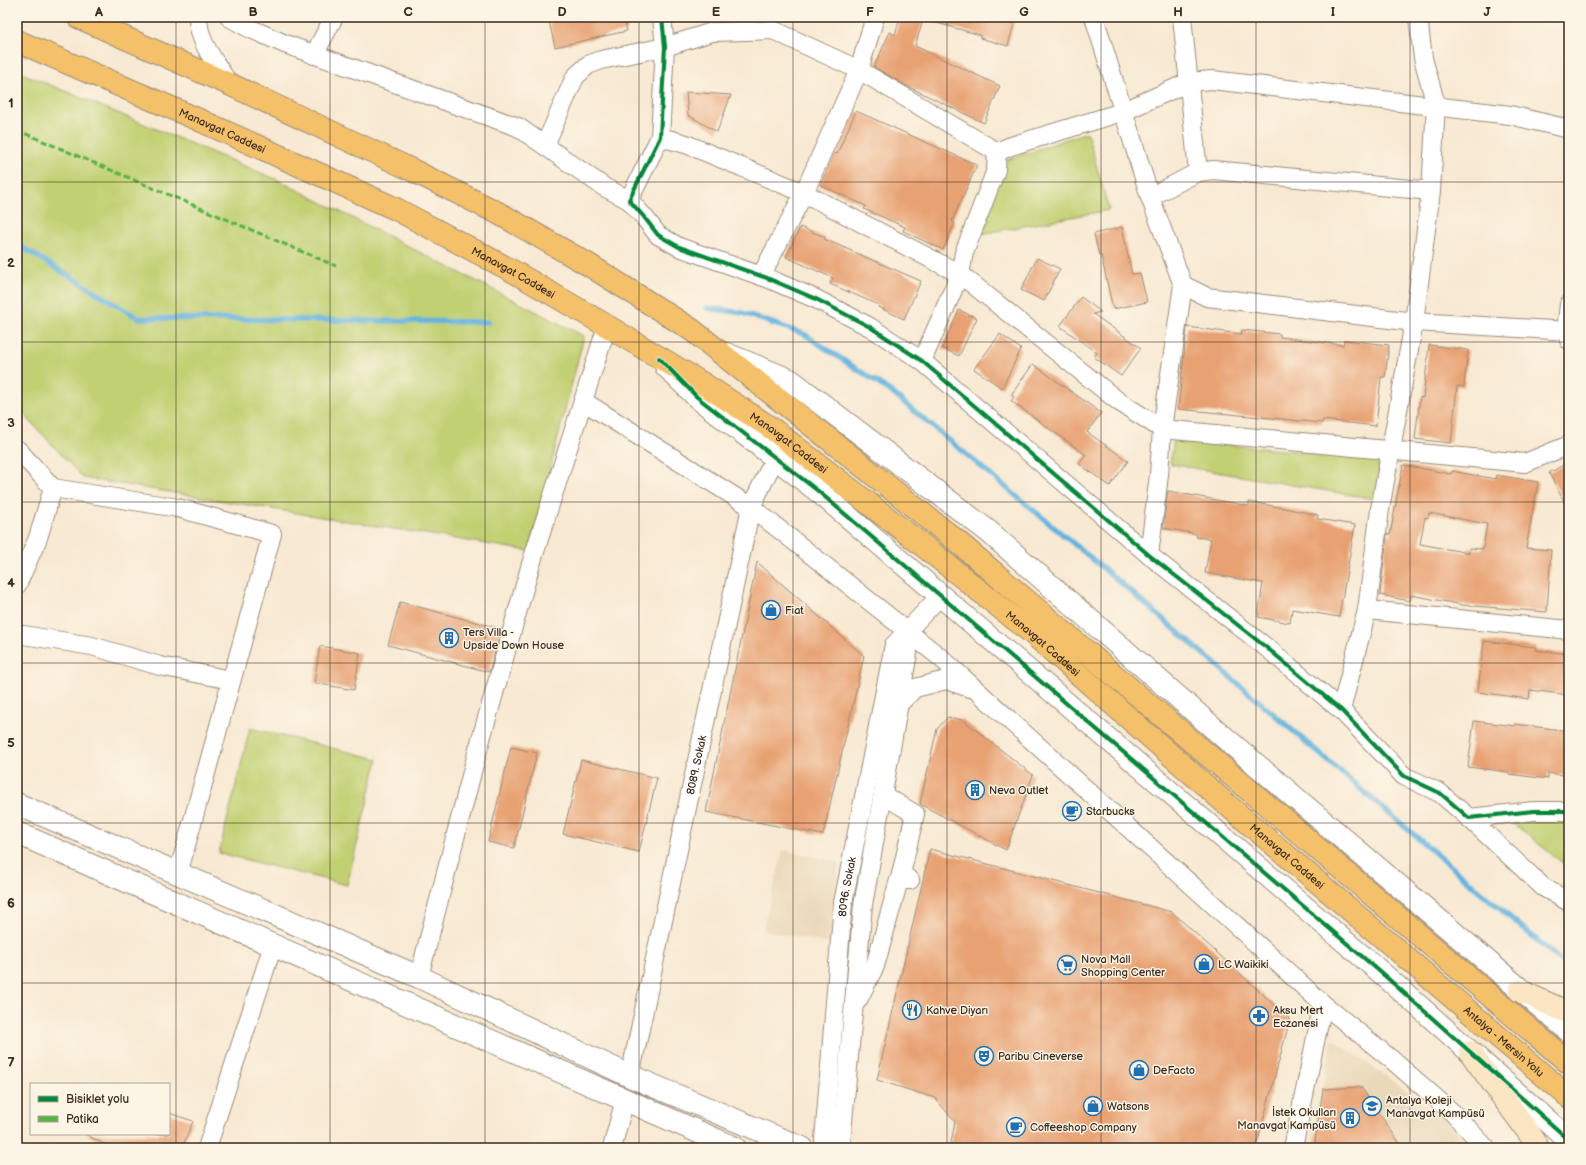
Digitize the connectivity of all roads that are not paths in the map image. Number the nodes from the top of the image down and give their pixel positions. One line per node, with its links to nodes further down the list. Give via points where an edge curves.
1 (78, 17): 15 (highway, Manavgat Caddesi)
2 (198, 17): 15 (street, via 205,45)
3 (229, 17): 12 (street, via 270,38)
4 (334, 17): 12 (street)
5 (662, 17): 11 (street)
6 (875, 17): 13 (street)
7 (1094, 17): 17 (street)
8 (1182, 17): 14 (street)
9 (1418, 17): 16 (street, via 1423,58)
10 (17, 41): 32 (highway, Manavgat Caddesi, via 396,209 516,273)
11 (664, 48): 13 (street, via 712,32 773,30); 19 (street); 20 (street, via 601,60 581,70 575,77)
12 (314, 54): 20 (street, via 518,127)
13 (859, 70): 21 (street); 24 (street)
14 (1189, 82): 16 (street, via 1212,80); 17 (street); 22 (street)
15 (229, 84): 34 (highway, Manavgat Caddesi, via 500,214 608,277 692,330)
16 (1436, 105): 18 (street, via 1510,115); 23 (street)
17 (1122, 112): 21 (street); 25 (street)
18 (1569, 129)
19 (660, 137): 24 (street, via 686,144); 26 (street)
20 (545, 145): 26 (street)
21 (997, 152): 27 (street, via 996,170 964,253)
22 (1198, 172): 23 (street, via 1213,170); 25 (street)
23 (1431, 191): 31 (street)
24 (804, 193): 27 (street); 28 (street)
25 (1150, 197): 29 (street)
26 (629, 200): 28 (street, via 658,235 679,247)
27 (960, 274): 36 (street); 38 (street, via 1118,401)
28 (761, 276): 36 (street, via 816,299 870,327)
29 (1183, 285): 31 (street, via 1207,297); 38 (street)
30 (1569, 304): 33 (street)
31 (1414, 322): 33 (street); 41 (street)
32 (607, 326): 35 (highway, Manavgat Caddesi); 37 (street)
33 (1568, 334)
34 (721, 352): 65 (street, via 790,380 988,531); 72 (highway, Manavgat Caddesi, via 958,542)
35 (659, 358): 42 (street, via 697,397); 66 (highway, Manavgat Caddesi, via 770,428 1032,633)
36 (922, 360): 45 (street)
37 (583, 400): 44 (street); 64 (street, via 531,564 479,745)
38 (1162, 429): 41 (street); 45 (street)
39 (1569, 445): 41 (street, via 1525,463)
40 (17, 449): 43 (street)
41 (1391, 451): 48 (street, via 1380,509)
42 (775, 458): 44 (street, 8089. Sokak); 47 (street, via 818,491)
43 (53, 488): 46 (street, via 38,538); 52 (street, via 178,508 272,534)
44 (752, 507): 50 (street); 73 (street, 8089. Sokak)
45 (1149, 554): 55 (street)
46 (17, 586)
47 (940, 596): 50 (street, 8096. Sokak); 71 (street)
48 (1367, 610): 49 (street); 55 (street)
49 (1569, 630)
50 (907, 632): 53 (street); 54 (street, 8096. Sokak, via 908,654); 81 (street, 8096. Sokak, via 894,645 844,903 824,1140)
51 (17, 634): 52 (street, via 92,646 160,666)
52 (231, 680): 61 (street)
53 (976, 690): 54 (street, via 946,680 915,688); 67 (street)
54 (899, 704): 56 (street, 8096. Sokak)
55 (1341, 710): 59 (street, via 1404,776 1440,793)
56 (883, 795): 68 (street, 8096. Sokak, via 863,905); 68 (street, via 915,814 901,874 910,880 899,880 875,966)
57 (17, 804): 61 (street)
58 (1569, 811): 59 (street, via 1534,811)
59 (1469, 818): 62 (street, via 1543,887)
60 (17, 833): 63 (street)
61 (178, 874): 64 (street)
62 (1569, 902)
63 (273, 945): 75 (street); 77 (street)
64 (419, 977): 73 (street)
65 (1520, 991): 69 (main road); 70 (street)
66 (1457, 1002): 74 (highway, Antalya - Mersin Yolu)
67 (1323, 1004): 83 (street); 84 (street, via 1442,1103)
68 (853, 1010): 82 (street, 8096. Sokak, via 841,1143)
69 (1569, 1013)
70 (1569, 1031)
71 (1470, 1052): 76 (street); 85 (main road, via 1534,1140)
72 (1569, 1063)
73 (630, 1076): 80 (street)
74 (1569, 1097)
75 (625, 1099): 78 (street); 79 (street)
76 (1569, 1140)
77 (207, 1148)
78 (612, 1148)
79 (735, 1148)
80 (802, 1148)
81 (827, 1148)
82 (838, 1148)
83 (1293, 1148)
84 (1486, 1148)
85 (1537, 1148)

